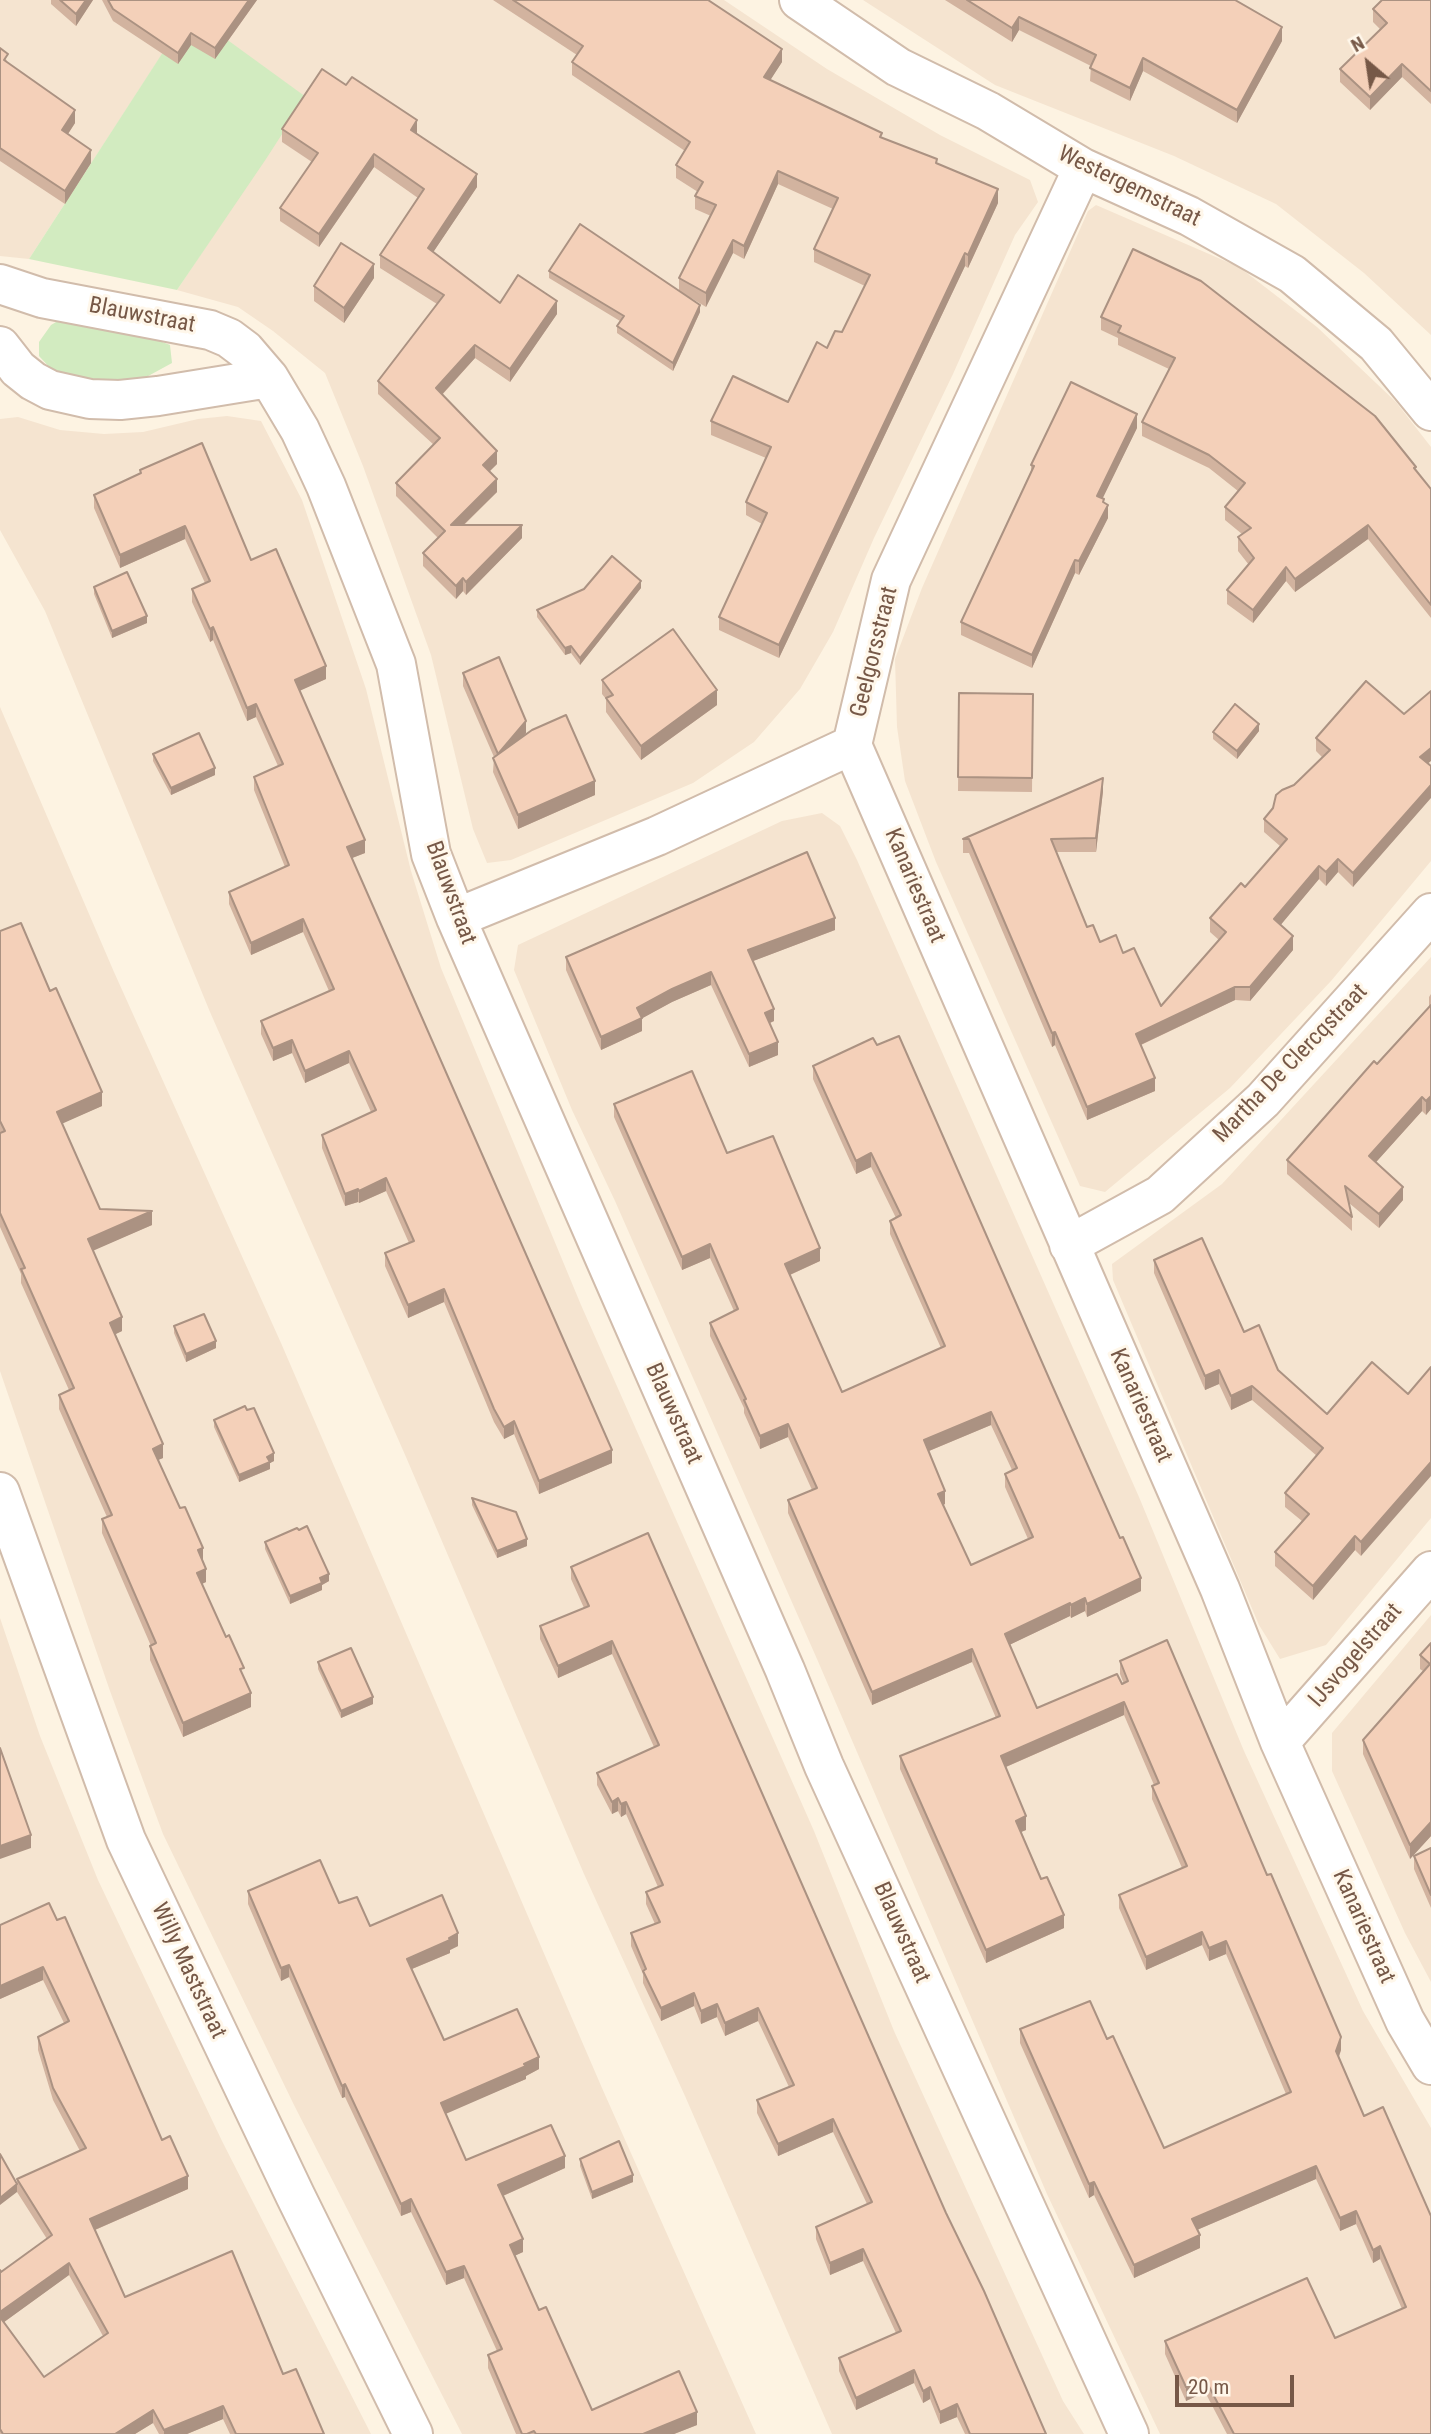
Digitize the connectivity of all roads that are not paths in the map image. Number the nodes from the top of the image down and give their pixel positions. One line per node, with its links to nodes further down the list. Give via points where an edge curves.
1 (799, 0): 2 (street, Westergemstraat, via 898,66 988,111)
2 (1083, 168): 6 (street, Westergemstraat, via 1189,216 1292,274 1376,344); 7 (street, Geelgorsstraat, via 891,580)
3 (0, 284): 5 (street, Blauwstraat, via 42,298 210,330 245,349)
4 (0, 346): 5 (street, via 33,382 90,398 158,396)
5 (269, 378): 9 (street, Blauwstraat, via 326,486 396,664 431,854)
6 (1431, 411)
7 (852, 745): 9 (street, Geelgorsstraat, via 657,836); 10 (street, Kanariestraat)
8 (1431, 913): 10 (street, Martha De Clercqstraat, via 1264,1100 1160,1195)
9 (456, 918): 16 (street, Blauwstraat, via 824,1766)
10 (1069, 1245): 13 (street, Kanariestraat, via 1220,1589)
11 (0, 1492): 15 (street, Willy Maststraat, via 126,1840)
12 (1431, 1570): 13 (street, IJsvogelstraat)
13 (1280, 1741): 14 (street, Kanariestraat, via 1405,2021)
14 (1431, 2065)
15 (413, 2434)
16 (1129, 2434)

